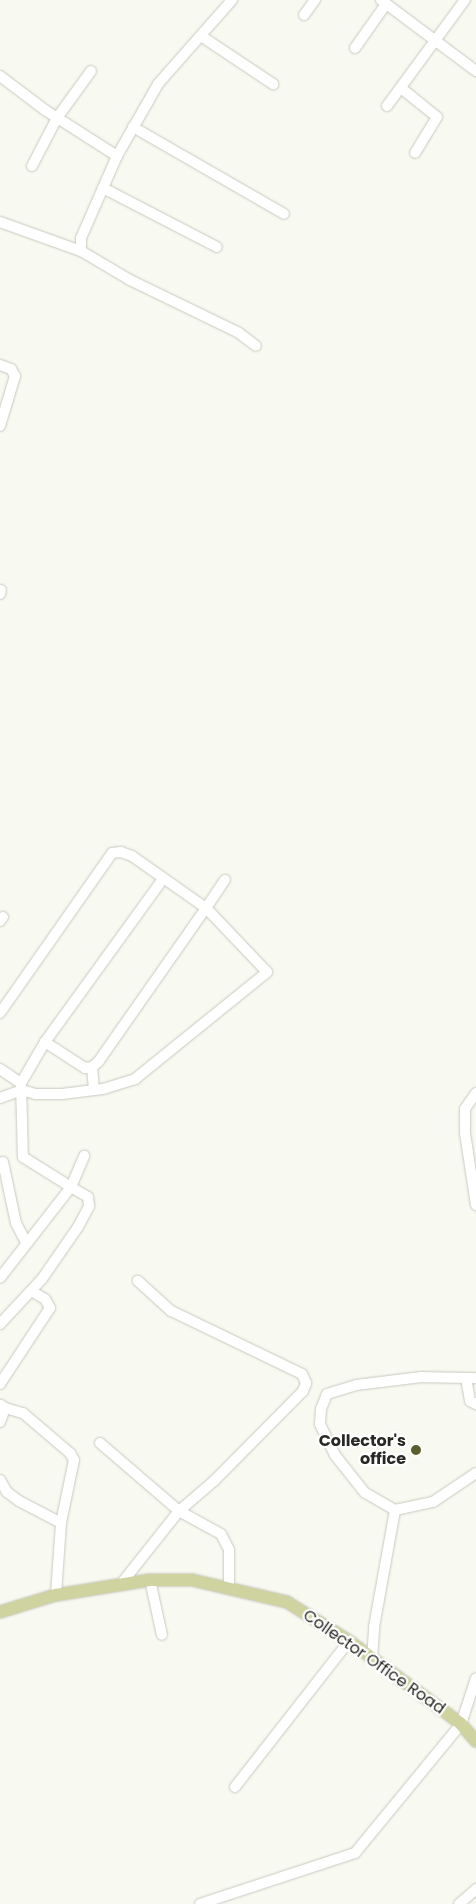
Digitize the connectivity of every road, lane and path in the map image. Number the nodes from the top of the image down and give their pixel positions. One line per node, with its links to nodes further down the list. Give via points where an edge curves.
1 (232, 0): 6 (street)
2 (315, 0): 5 (street)
3 (466, 0): 7 (street)
4 (383, 2): 7 (street); 8 (street)
5 (304, 15)
6 (200, 36): 12 (street); 16 (street, via 158,84)
7 (435, 41): 10 (street); 13 (street)
8 (354, 48)
9 (91, 71): 15 (street)
10 (476, 71)
11 (0, 77): 15 (street)
12 (273, 84)
13 (401, 88): 14 (street); 17 (street, via 437,117)
14 (387, 106)
15 (57, 118): 18 (street); 19 (street)
16 (133, 126): 18 (street); 21 (street)
17 (414, 152)
18 (117, 156): 20 (street)
19 (32, 166)
20 (103, 188): 23 (street); 24 (street, via 81,238)
21 (284, 214)
22 (0, 222): 24 (street)
23 (217, 247)
24 (81, 251): 25 (street, via 130,280 239,333)
25 (256, 346)
26 (0, 365): 27 (street, via 11,369 15,376)
27 (0, 426)
28 (163, 879): 30 (street); 31 (street, via 132,856 112,853); 32 (street)
29 (225, 880): 30 (street)
30 (206, 908): 33 (street, via 100,1061); 36 (street, via 268,972 135,1079)
31 (0, 1013)
32 (46, 1042): 33 (street, via 85,1068); 35 (street)
33 (92, 1067): 36 (street)
34 (0, 1069): 35 (street)
35 (21, 1087): 36 (street, via 44,1094); 38 (street); 40 (street)
36 (94, 1090)
37 (476, 1092): 43 (street, via 465,1109 465,1133)
38 (0, 1098)
39 (84, 1156): 42 (street)
40 (23, 1157): 41 (street); 42 (street)
41 (2, 1162): 44 (street, via 16,1223)
42 (71, 1187): 44 (street); 49 (street, via 88,1197 89,1206 78,1227)
43 (476, 1205)
44 (26, 1241): 46 (street)
45 (0, 1260): 46 (street)
46 (7, 1269): 47 (street)
47 (0, 1278)
48 (138, 1281): 61 (street, via 171,1311 302,1374 306,1383 303,1391 214,1482)
49 (31, 1291): 50 (street); 52 (street, via 45,1300 50,1308)
50 (0, 1324)
51 (471, 1378): 53 (street, via 470,1401); 60 (street, via 377,1381 327,1394 321,1408 320,1424 335,1454 365,1493)
52 (0, 1384)
53 (476, 1404)
54 (2, 1406): 55 (street); 62 (street, via 22,1413 70,1453 74,1460)
55 (0, 1422)
56 (100, 1443): 61 (street)
57 (476, 1473): 60 (street, via 433,1502)
58 (0, 1480): 59 (street)
59 (3, 1493): 62 (street)
60 (395, 1510): 70 (street, via 374,1627)
61 (179, 1511): 64 (street); 65 (street, via 222,1534 228,1543)
62 (61, 1523): 66 (street)
63 (150, 1580): 64 (main road, Collector Office Road); 65 (main road, Collector Office Road, via 192,1580); 68 (street)
64 (121, 1584): 66 (main road, Collector Office Road)
65 (229, 1586): 69 (main road, Collector Office Road, via 287,1602)
66 (56, 1595): 67 (main road, Collector Office Road)
67 (0, 1612)
68 (162, 1635)
69 (349, 1641): 70 (main road, Collector Office Road); 74 (street)
70 (372, 1659): 72 (main road, Collector Office Road)
71 (476, 1678): 72 (street)
72 (461, 1724): 73 (main road, Collector Office Road); 76 (street, via 355,1853)
73 (476, 1741)
74 (235, 1787)
75 (476, 1889): 77 (street)
76 (200, 1904)
77 (459, 1904)

